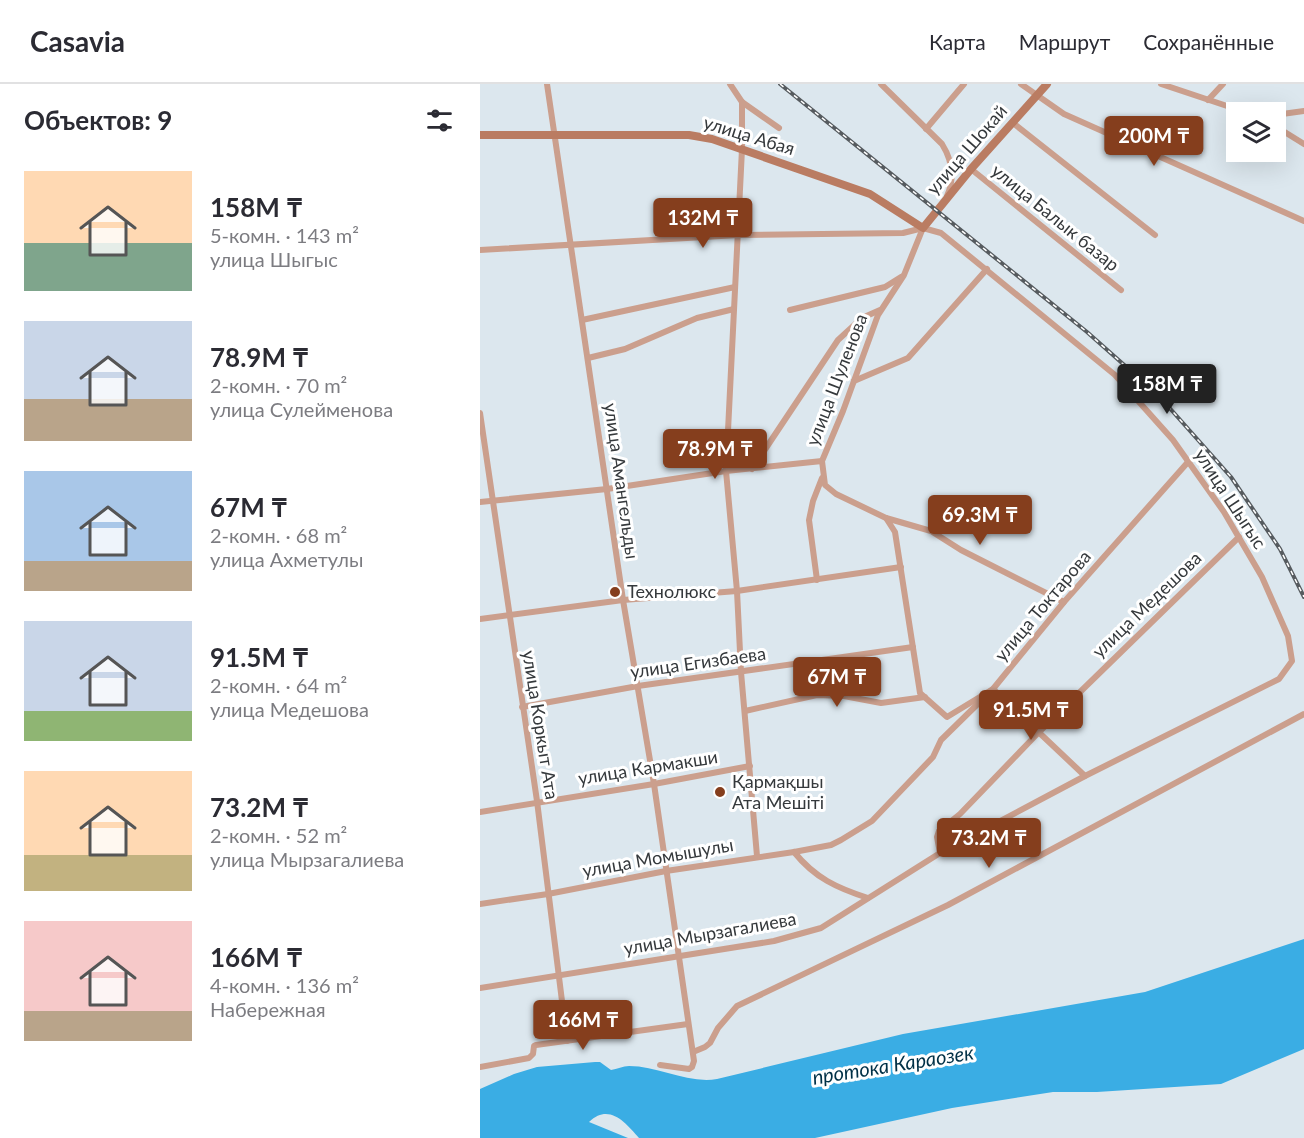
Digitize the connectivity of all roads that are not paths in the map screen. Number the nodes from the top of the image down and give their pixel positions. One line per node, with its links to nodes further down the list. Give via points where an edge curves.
1 (547, 84): 21 (street, улица Амангельды)
2 (730, 84): 12 (street)
3 (894, 84): 9 (street)
4 (964, 84): 18 (street)
5 (1021, 84): 10 (street)
6 (1047, 84): 10 (street, улица Шокай)
7 (1161, 84): 11 (street)
8 (1223, 84): 11 (street)
9 (884, 86): 18 (street)
10 (1036, 96): 16 (street, улица Шокай); 26 (street, via 1064,114)
11 (1208, 100): 13 (street)
12 (742, 102): 17 (street); 23 (street)
13 (1226, 106)
14 (1304, 111): 15 (street)
15 (1286, 114)
16 (1012, 123): 24 (street, улица Шокай); 29 (street)
17 (779, 128)
18 (927, 129): 25 (street, via 949,155 950,189)
19 (1286, 133): 22 (street)
20 (480, 135): 21 (street, улица Абая)
21 (555, 135): 23 (street, улица Абая, via 689,135); 30 (street, улица Амангельды)
22 (1304, 144)
23 (742, 149): 27 (street, улица Абая, via 870,194); 28 (street)
24 (971, 169): 25 (street, улица Шокай); 35 (street, улица Балык базар)
25 (940, 208): 27 (street, улица Шокай)
26 (1304, 220)
27 (923, 228): 28 (street, via 903,233); 32 (street, улица Шыгыс, via 941,233); 33 (street, улица Шуленова)
28 (738, 235): 30 (street); 34 (street)
29 (1155, 235)
30 (571, 245): 31 (street); 39 (street, улица Амангельды)
31 (480, 250)
32 (987, 269): 41 (street, via 908,358); 44 (street, улица Шыгыс, via 1115,375)
33 (904, 275): 37 (street, via 885,287); 38 (street, улица Шуленова)
34 (735, 286): 36 (street); 39 (street)
35 (1121, 290)
36 (734, 309): 40 (street, via 697,318 625,349); 46 (street)
37 (790, 310)
38 (881, 310): 41 (street, улица Шуленова); 45 (street, via 861,318 838,340)
39 (582, 320): 40 (street, улица Амангельды)
40 (588, 358): 48 (street, улица Амангельды)
41 (854, 381): 43 (street, улица Шуленова)
42 (480, 413): 49 (street, улица Коркыт Ата)
43 (822, 461): 45 (street); 47 (street)
44 (1188, 462): 52 (street, улица Шыгыс); 57 (street, улица Токтарова)
45 (752, 469): 46 (street)
46 (726, 471): 48 (street); 55 (street)
47 (822, 478): 51 (street, via 836,494); 54 (street, via 809,520)
48 (607, 489): 49 (street); 56 (street, улица Амангельды)
49 (492, 501): 50 (street); 58 (street, улица Коркыт Ата)
50 (480, 502)
51 (886, 518): 53 (street, via 895,532); 57 (street, via 931,531)
52 (1239, 537): 62 (street, улица Шыгыс, via 1288,636 1292,662); 69 (street, улица Медешова)
53 (901, 567): 54 (street); 60 (street)
54 (817, 580): 55 (street)
55 (737, 591): 56 (street); 61 (street)
56 (623, 600): 58 (street); 63 (street, улица Амангельды)
57 (1064, 602): 64 (street, улица Токтарова)
58 (508, 615): 59 (street); 66 (street, улица Коркыт Ата)
59 (480, 619)
60 (913, 647): 61 (street, улица Егизбаева); 65 (street)
61 (741, 672): 63 (street, улица Егизбаева); 67 (street)
62 (1279, 679): 71 (street, улица Мырзагалиева)
63 (638, 686): 66 (street, улица Егизбаева); 72 (street, улица Амангельды)
64 (993, 688): 65 (street, via 947,717); 69 (street); 75 (street, улица Токтарова, via 941,740 933,757 872,821)
65 (925, 697): 67 (street, via 881,703 817,694)
66 (522, 707): 73 (street, улица Коркыт Ата)
67 (744, 711): 70 (street)
68 (1304, 714): 88 (street, via 948,905 737,1006 710,1043)
69 (1039, 732): 71 (street); 77 (street, улица Медешова, via 939,831)
70 (750, 766): 72 (street, улица Кармакши); 78 (street)
71 (1085, 776): 77 (street, улица Мырзагалиева)
72 (654, 784): 73 (street, улица Кармакши); 79 (street, улица Амангельды)
73 (537, 801): 74 (street, улица Кармакши); 80 (street, улица Коркыт Ата)
74 (480, 812)
75 (841, 840): 76 (street, улица Момышулы)
76 (794, 852): 78 (street, улица Момышулы); 81 (street, via 807,868 841,889)
77 (940, 853): 81 (street, улица Мырзагалиева)
78 (758, 856): 79 (street, улица Момышулы)
79 (666, 871): 80 (street, улица Момышулы); 83 (street, улица Амангельды)
80 (548, 894): 82 (street, улица Момышулы); 84 (street, улица Коркыт Ата)
81 (868, 898): 83 (street, улица Мырзагалиева, via 821,928 774,941)
82 (480, 904)
83 (678, 956): 84 (street, улица Мырзагалиева); 86 (street, улица Амангельды)
84 (559, 975): 85 (street, улица Мырзагалиева); 87 (street, улица Коркыт Ата)
85 (480, 987)
86 (688, 1024): 87 (street); 88 (street, улица Амангельды)
87 (567, 1041): 90 (street, via 536,1045 529,1058)
88 (693, 1052): 89 (street, via 694,1061 689,1069)
89 (660, 1065)
90 (480, 1067)

